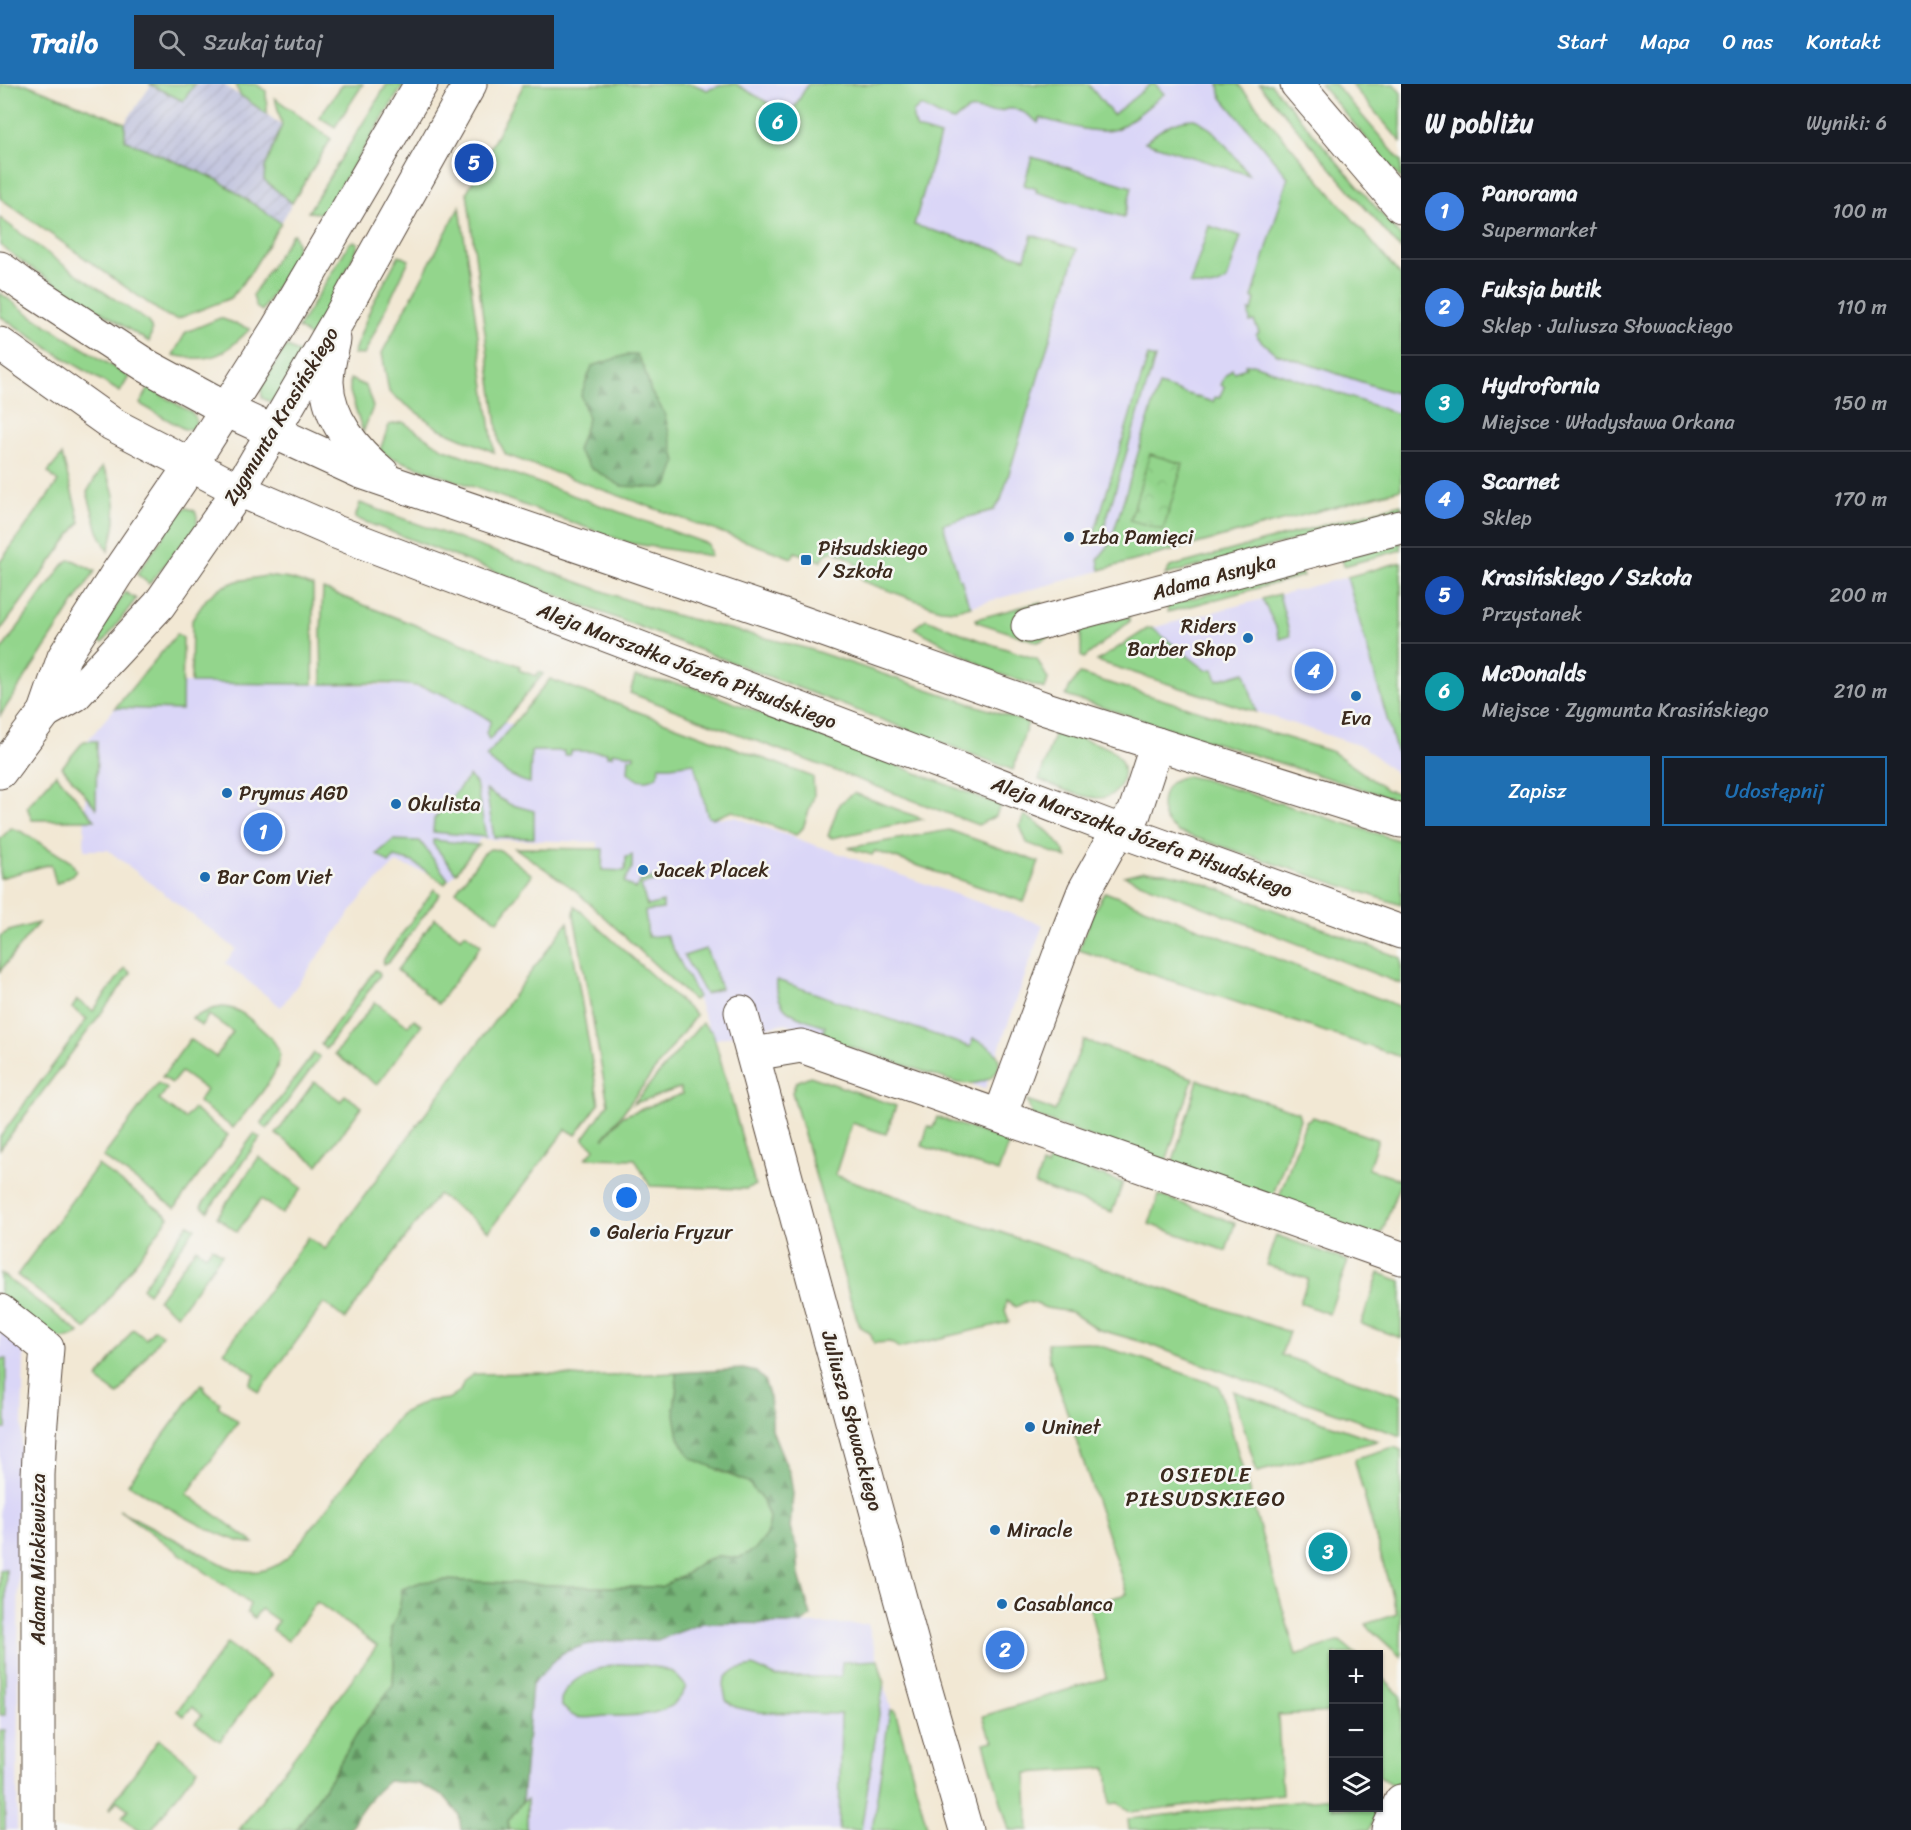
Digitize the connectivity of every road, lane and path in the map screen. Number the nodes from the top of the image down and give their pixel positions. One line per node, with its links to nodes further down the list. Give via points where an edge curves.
1 (421, 84): 8 (street, Zygmunta Krasińskiego)
2 (470, 84): 6 (street, Zygmunta Krasińskiego)
3 (1297, 84): 4 (street)
4 (1401, 206)
5 (0, 268): 8 (street, via 147,366)
6 (338, 320): 9 (street, Zygmunta Krasińskiego); 11 (street, via 327,383 333,408 359,453)
7 (0, 344): 10 (street, Aleja Marszałka Józefa Piłsudskiego, via 112,424)
8 (226, 409): 9 (street); 10 (street, Zygmunta Krasińskiego)
9 (272, 431): 11 (street, via 361,472); 12 (street, Zygmunta Krasińskiego)
10 (191, 465): 12 (street, Aleja Marszałka Józefa Piłsudskiego); 15 (street, Zygmunta Krasińskiego, via 64,657)
11 (402, 486): 16 (street, via 1046,710)
12 (239, 490): 15 (street, Zygmunta Krasińskiego, via 159,605 75,695); 19 (street, Aleja Marszałka Józefa Piłsudskiego, via 346,536)
13 (1401, 527): 14 (street, Adama Asnyka)
14 (1028, 626)
15 (45, 711): 17 (street, Zygmunta Krasińskiego)
16 (1157, 744): 18 (street); 19 (street, via 1134,814)
17 (0, 772)
18 (1401, 821)
19 (1118, 830): 20 (street, Aleja Marszałka Józefa Piłsudskiego); 23 (street, via 1072,920)
20 (1401, 932)
21 (741, 1012): 22 (street, Juliusza Słowackiego)
22 (753, 1054): 23 (street, via 801,1046); 28 (street, Juliusza Słowackiego)
23 (1000, 1116): 24 (street)
24 (1401, 1258)
25 (0, 1311): 27 (street, Adama Mickiewicza, via 47,1348 38,1475)
26 (1401, 1801): 29 (street)
27 (38, 1830)
28 (966, 1830)
29 (1388, 1830)

